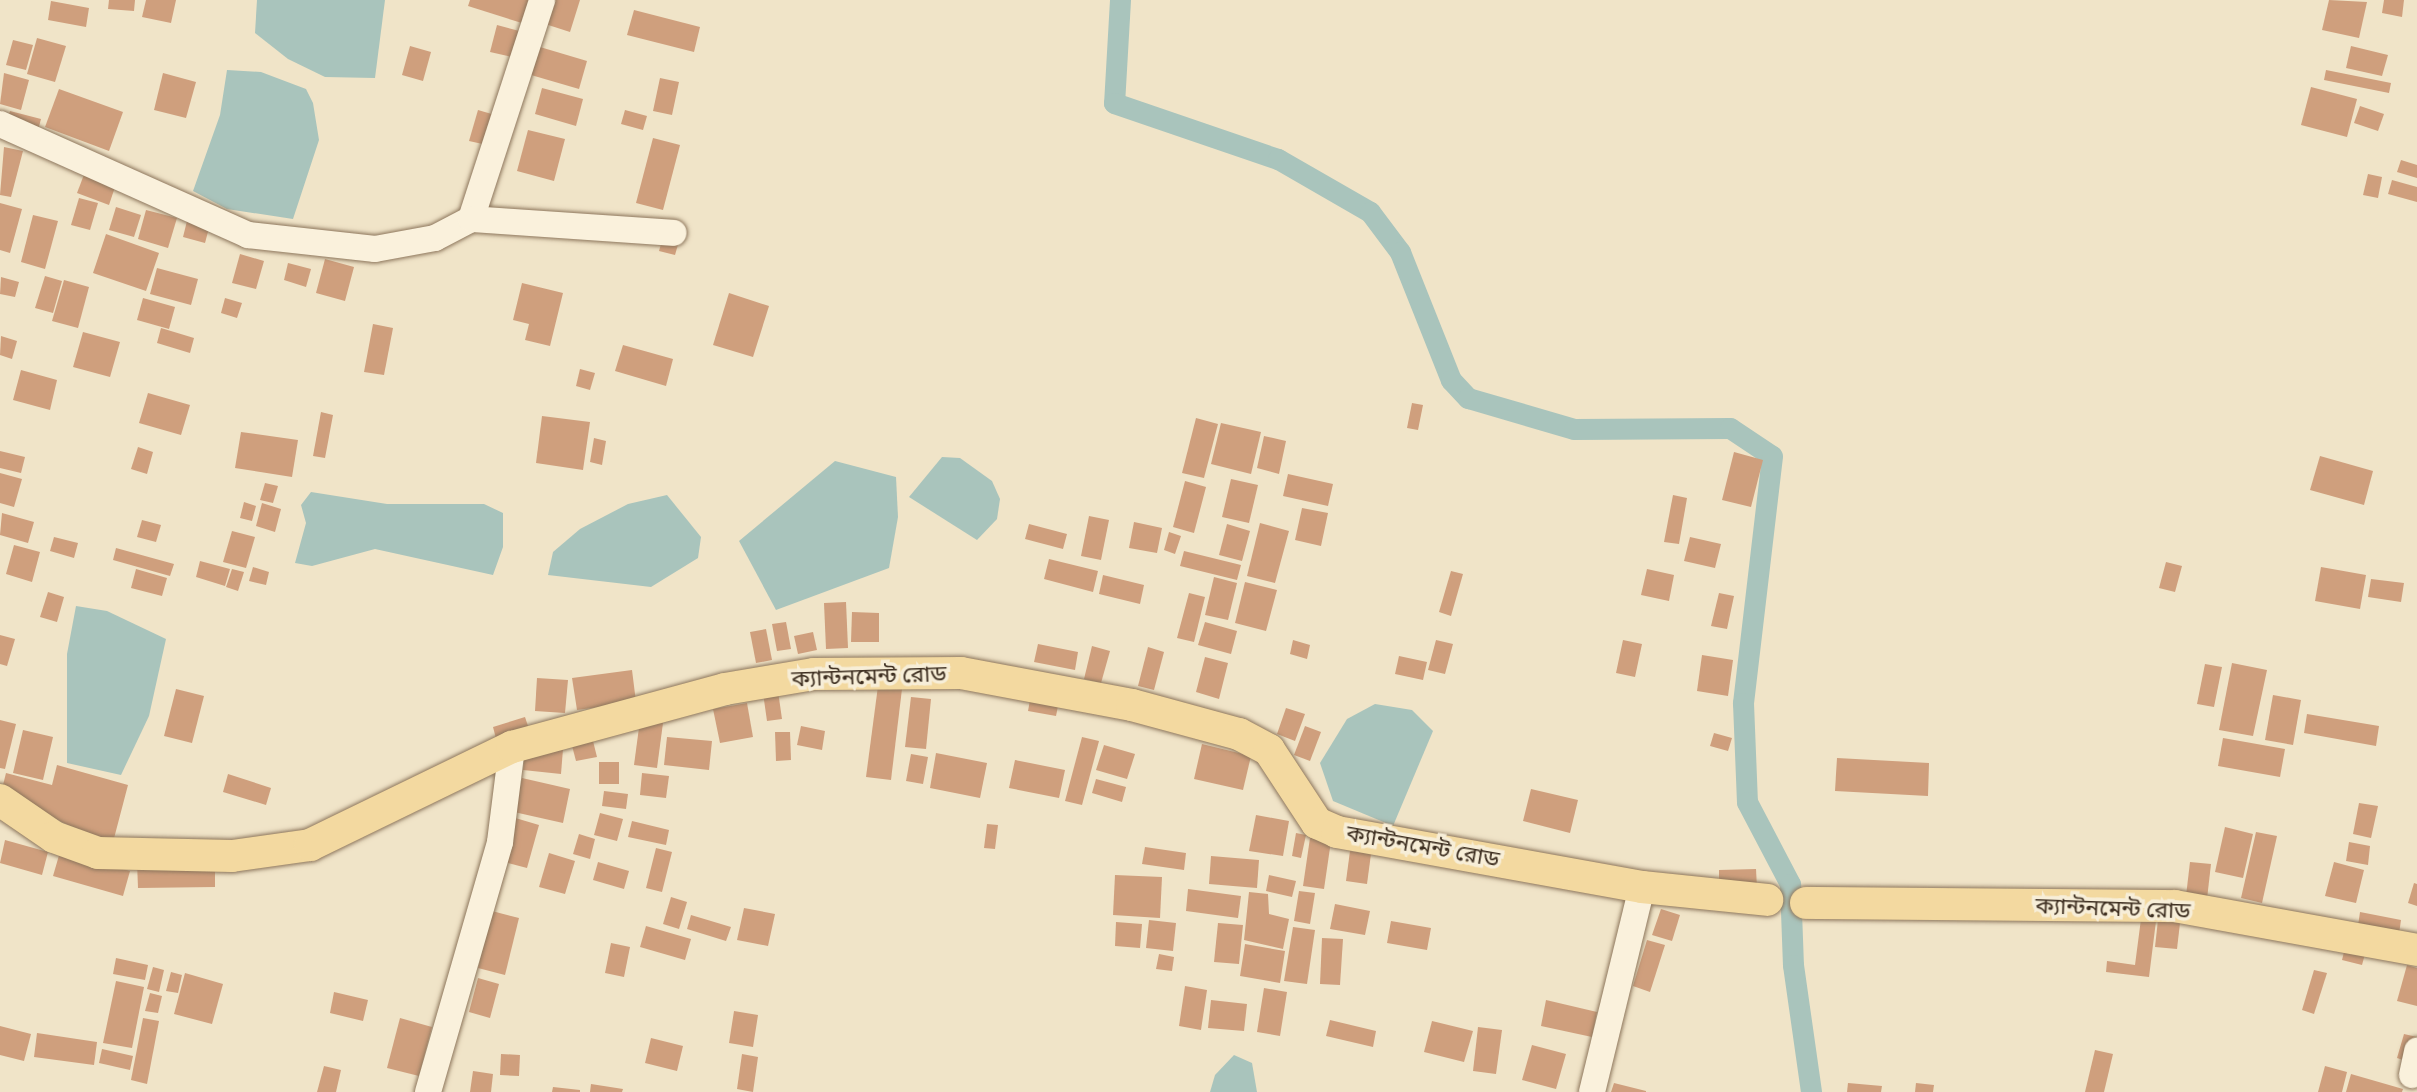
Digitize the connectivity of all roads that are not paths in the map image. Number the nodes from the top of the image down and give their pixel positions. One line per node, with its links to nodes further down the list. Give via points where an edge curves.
1 (542, 0): 3 (street)
2 (0, 124): 3 (street, via 248,235 375,249 435,238)
3 (471, 219): 4 (street)
4 (674, 233)
5 (512, 747): 6 (main road, ক্যান্টনমেন্ট রোড, via 310,845 232,856 99,853 54,837); 7 (main road, ক্যান্টনমেন্ট রোড, via 776,681 961,673 1132,705 1239,734 1269,750 1317,823 1337,832); 11 (street, via 497,855)
6 (0, 800)
7 (1642, 887): 8 (main road, ক্যান্টনমেন্ট রোড); 12 (street)
8 (1767, 900)
9 (1806, 903): 10 (main road, ক্যান্টনমেন্ট রোড, via 2175,906)
10 (2417, 950)
11 (428, 1092)
12 (1592, 1092)

